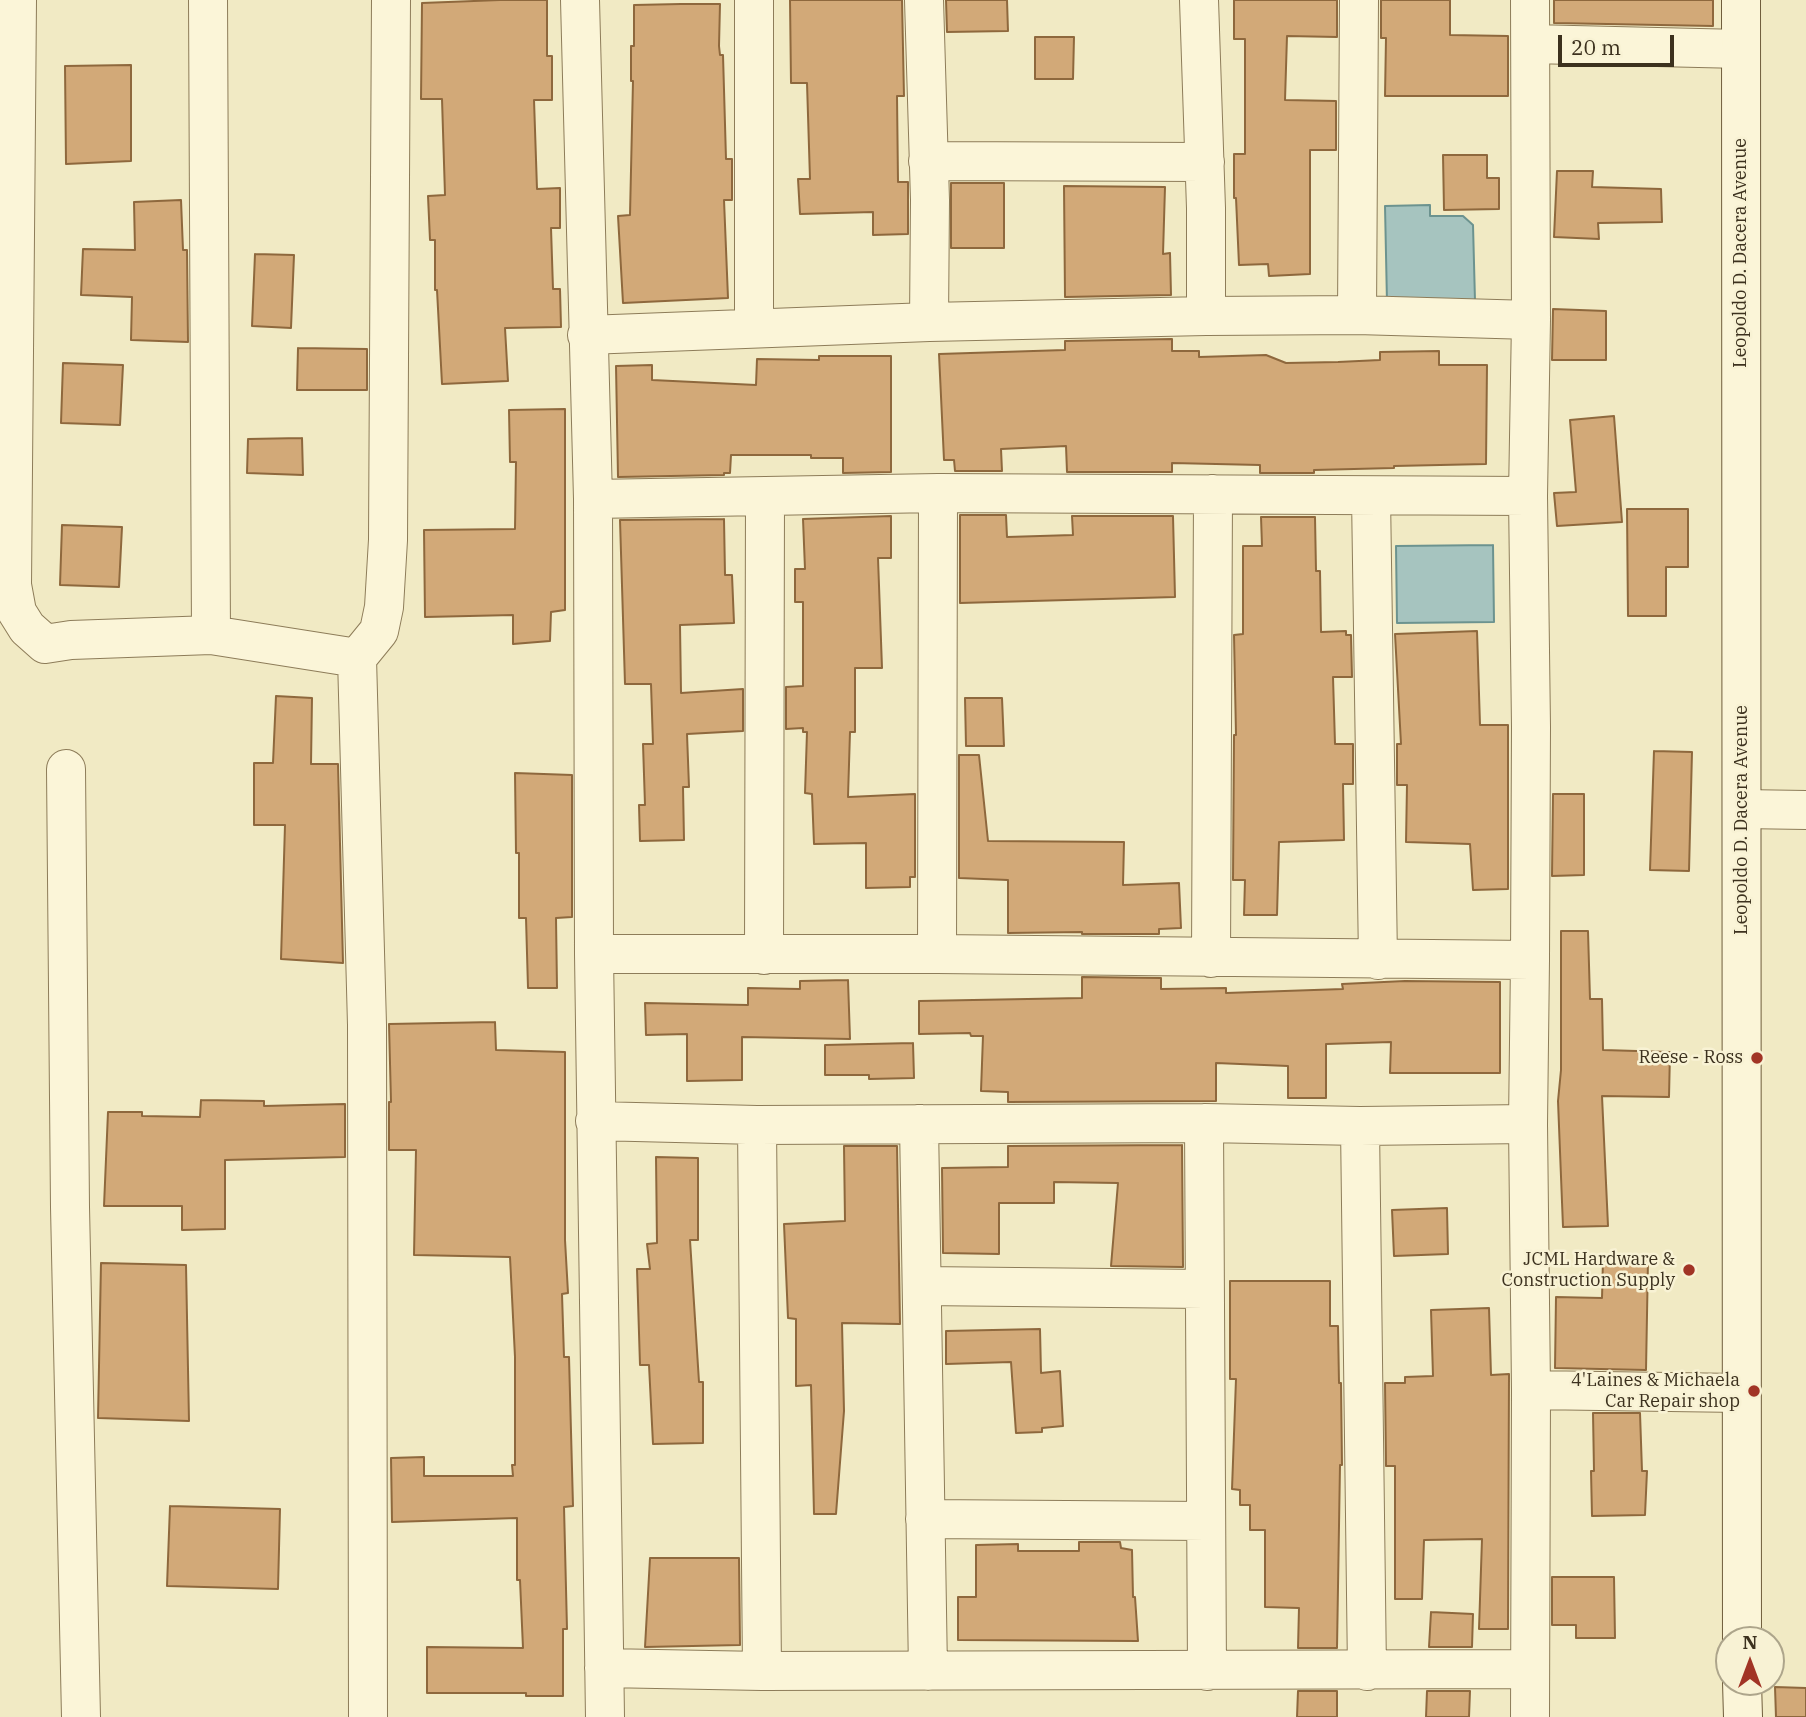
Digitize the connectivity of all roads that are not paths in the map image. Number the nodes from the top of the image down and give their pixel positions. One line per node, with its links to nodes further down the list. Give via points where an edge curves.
1 (17, 0): 27 (street, via 12,585 17,612 45,643)
2 (208, 0): 27 (street)
3 (391, 0): 28 (street, via 388,540 379,631)
4 (580, 0): 20 (street)
5 (754, 0): 19 (street)
6 (924, 0): 13 (street)
7 (1199, 0): 14 (street)
8 (1359, 0): 15 (street)
9 (1530, 0): 11 (street)
10 (1741, 0): 12 (street, Leopoldo D. Dacera Avenue)
11 (1531, 44): 12 (street); 17 (street)
12 (1741, 49): 30 (street, Leopoldo D. Dacera Avenue)
13 (928, 161): 14 (street); 18 (street)
14 (1205, 162): 16 (street)
15 (1357, 315): 16 (street); 17 (street)
16 (1206, 316): 18 (street)
17 (1531, 320): 24 (street)
18 (929, 322): 19 (street)
19 (754, 328): 20 (street)
20 (587, 335): 26 (street)
21 (938, 493): 22 (street); 25 (street); 33 (street)
22 (1213, 494): 23 (street); 35 (street)
23 (1371, 496): 24 (street); 36 (street)
24 (1528, 496): 37 (street)
25 (765, 497): 26 (street); 34 (street)
26 (593, 499): 32 (street)
27 (211, 635): 28 (street)
28 (357, 658): 59 (street, via 367,1025)
29 (66, 769): 58 (street)
30 (1742, 808): 31 (street); 47 (street, Leopoldo D. Dacera Avenue)
31 (1806, 810)
32 (594, 954): 34 (street); 38 (street)
33 (937, 954): 34 (street); 35 (street)
34 (764, 955)
35 (1211, 958): 36 (street)
36 (1378, 960): 37 (street)
37 (1530, 960): 41 (street)
38 (595, 1121): 42 (street); 51 (street)
39 (1204, 1123): 40 (street); 43 (street); 45 (street)
40 (919, 1124): 42 (street); 44 (street)
41 (1528, 1124): 43 (street); 46 (street)
42 (757, 1125): 53 (street)
43 (1360, 1126): 56 (street)
44 (922, 1286): 45 (street); 48 (street)
45 (1204, 1289): 49 (street)
46 (1531, 1390): 47 (street); 52 (street)
47 (1740, 1393): 50 (street, Leopoldo D. Dacera Avenue)
48 (925, 1519): 49 (street); 54 (street)
49 (1206, 1521): 55 (street)
50 (1742, 1626)
51 (604, 1668): 53 (street); 60 (street)
52 (1530, 1669): 56 (street); 61 (street)
53 (762, 1671): 54 (street)
54 (928, 1671): 55 (street)
55 (1207, 1671): 56 (street)
56 (1367, 1671)
57 (1742, 1696): 62 (street)
58 (80, 1717)
59 (368, 1717)
60 (605, 1717)
61 (1530, 1717)
62 (1743, 1717)

